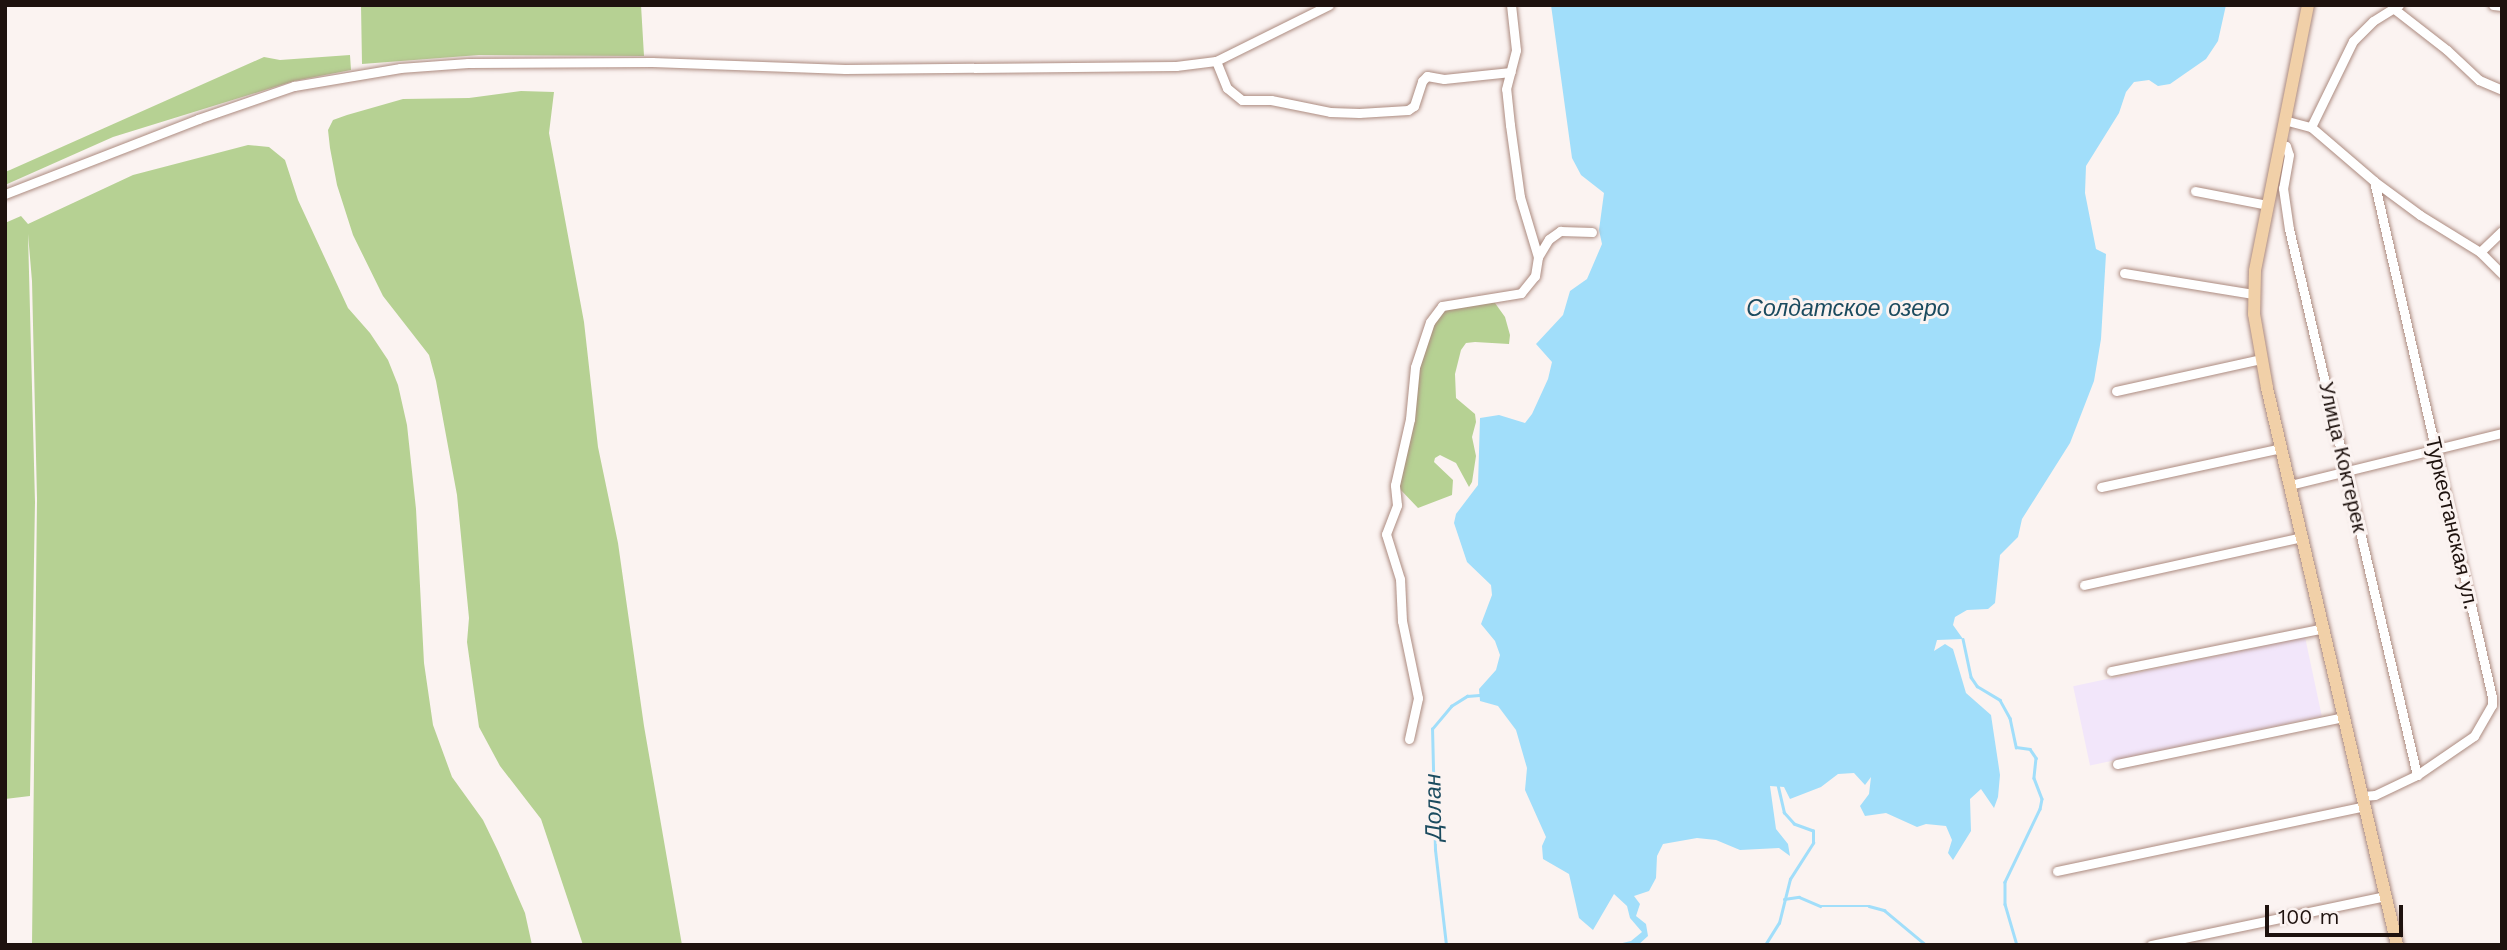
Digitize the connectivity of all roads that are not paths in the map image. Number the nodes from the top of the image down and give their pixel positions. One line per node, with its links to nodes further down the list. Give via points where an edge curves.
1 (1329, 5): 7 (street)
2 (1511, 5): 8 (street, via 1516,50)
3 (2308, 5): 10 (main road)
4 (2493, 5): 5 (street)
5 (2502, 6)
6 (2396, 7): 9 (street, via 2479,80); 11 (street, via 2353,41)
7 (1216, 61): 8 (street, via 1227,88 1242,100 1350,113 1408,110 1427,76 1444,79); 15 (street, via 1152,67 961,69 674,62 430,65 294,86)
8 (1511, 72): 20 (street, via 1506,89 1511,137 1520,197)
9 (2502, 90)
10 (2284, 120): 11 (street); 12 (main road)
11 (2311, 127): 13 (street)
12 (2280, 144): 16 (main road); 29 (street, Улица Коктерек, via 2289,155 2283,188 2289,229)
13 (2374, 181): 19 (street); 28 (street, Туркестанская ул.)
14 (2195, 191): 16 (street)
15 (5, 194)
16 (2268, 205): 23 (main road)
17 (2502, 230): 19 (street)
18 (1592, 232): 20 (street, via 1560,231)
19 (2480, 252): 22 (street)
20 (1538, 257): 37 (street, via 1535,276 1521,293 1442,306 1430,322 1415,367 1410,419 1395,485 1397,505 1386,534 1400,579 1402,621 1418,698)
21 (2124, 273): 23 (street)
22 (2502, 274)
23 (2253, 294): 24 (main road)
24 (2261, 359): 25 (street); 27 (main road)
25 (2116, 391)
26 (2502, 433): 28 (street)
27 (2281, 448): 30 (main road); 31 (street)
28 (2435, 451): 29 (street); 39 (street, Туркестанская ул., via 2492,705 2474,736)
29 (2346, 472): 30 (street); 39 (street, Улица Коктерек)
30 (2290, 485): 32 (main road)
31 (2101, 487)
32 (2302, 537): 33 (street); 34 (main road)
33 (2084, 585)
34 (2323, 628): 35 (street); 36 (main road)
35 (2111, 671)
36 (2344, 717): 38 (street); 40 (main road)
37 (1409, 739)
38 (2117, 764)
39 (2417, 775): 40 (street, Туркестанская ул.)
40 (2364, 801): 41 (street, Туркестанская ул.); 42 (main road)
41 (2057, 871)
42 (2386, 896): 43 (street); 45 (main road)
43 (2197, 940): 44 (street)
44 (2151, 945)
45 (2397, 945)

